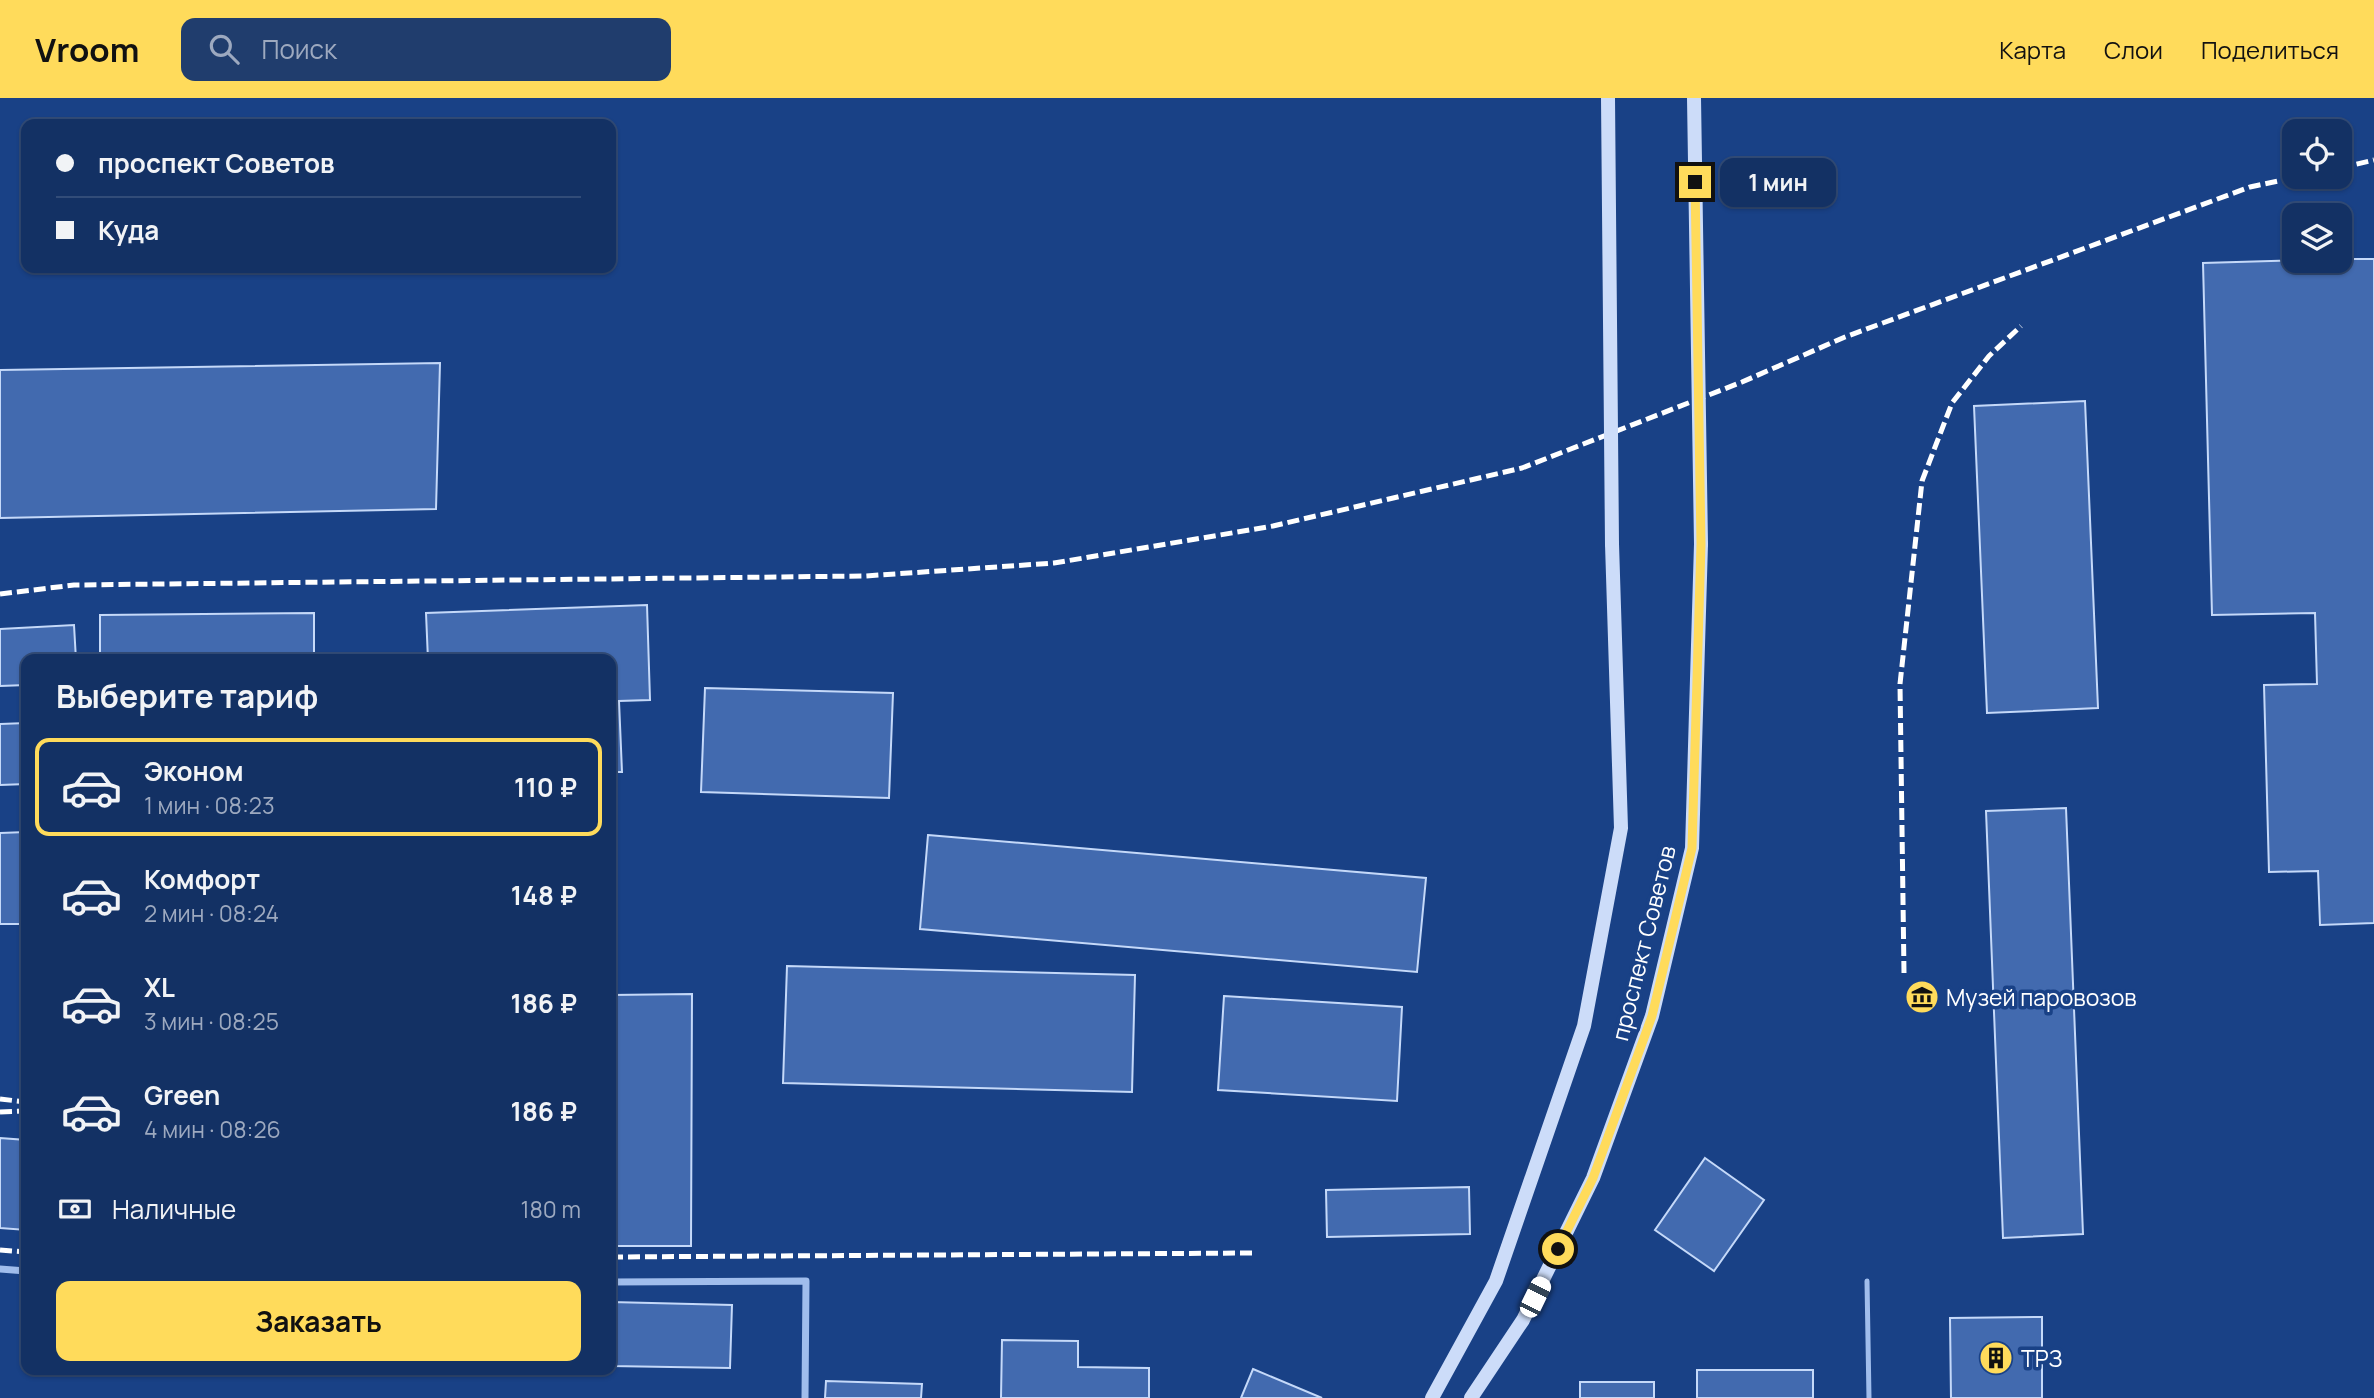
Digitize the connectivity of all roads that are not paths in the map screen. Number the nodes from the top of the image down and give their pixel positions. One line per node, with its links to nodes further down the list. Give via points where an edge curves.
1 (1608, 98): 8 (main road, проспект Советов, bridge, via 1620,828 1584,1026 1496,1281)
2 (1694, 98): 9 (main road, проспект Советов, bridge, via 1701,544 1692,848 1652,1016 1593,1178 1523,1320)
3 (0, 1269): 4 (street)
4 (21, 1271)
5 (1867, 1281): 10 (lane)
6 (616, 1282): 7 (street, via 806,1281)
7 (804, 1398)
8 (1432, 1398)
9 (1471, 1398)
10 (1870, 1398)

